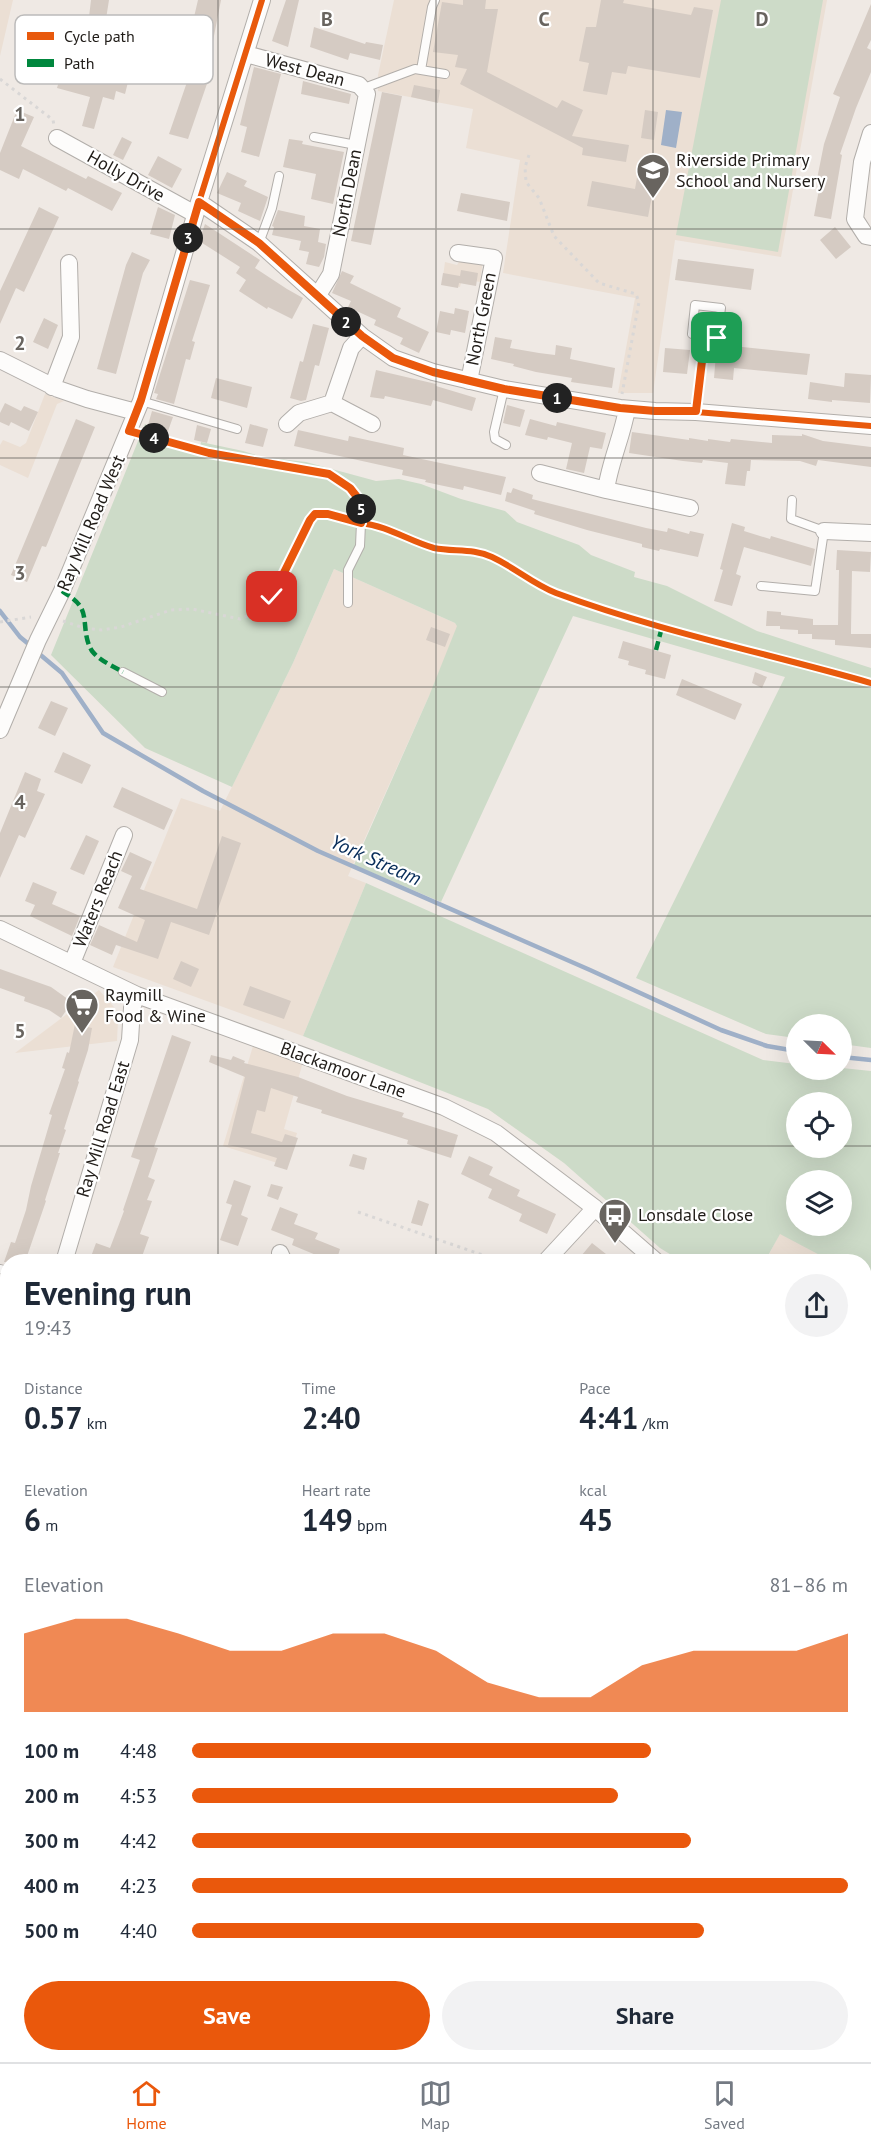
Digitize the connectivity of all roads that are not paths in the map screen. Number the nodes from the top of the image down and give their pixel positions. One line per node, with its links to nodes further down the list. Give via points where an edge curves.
1 (262, 0): 3 (street, Ray Mill Road West)
2 (435, 0): 4 (lane)
3 (246, 54): 6 (street, West Dean); 12 (street, Ray Mill Road West)
4 (422, 70): 5 (lane); 6 (lane, via 415,69)
5 (445, 74)
6 (364, 88): 10 (street, North Dean, via 367,94)
7 (871, 134): 13 (street, via 862,162 855,219 866,236)
8 (314, 137): 10 (lane)
9 (57, 138): 12 (street, Holly Drive)
10 (357, 145): 17 (street, North Dean, via 331,274)
11 (279, 176): 14 (lane)
12 (197, 208): 14 (street, Holly Drive); 25 (street, Ray Mill Road West)
13 (871, 237)
14 (259, 243): 17 (street, Holly Drive)
15 (458, 253): 21 (street, North Green, via 494,258)
16 (69, 263): 22 (street, via 71,337)
17 (318, 295): 18 (street, Holly Drive)
18 (362, 336): 21 (street, Holly Drive, via 393,358); 24 (street, via 351,348)
19 (705, 336): 19 (lane, via 717,338 721,308 696,306 692,334); 27 (lane)
20 (0, 360): 22 (street)
21 (469, 381): 23 (street, Holly Drive)
22 (52, 387): 25 (street, via 87,399)
23 (504, 389): 26 (street, Holly Drive); 33 (lane, via 494,432 495,439)
24 (332, 403): 28 (street, via 299,413); 29 (street)
25 (139, 406): 31 (lane); 32 (street, Ray Mill Road West)
26 (623, 408): 27 (street, Holly Drive); 35 (street, via 625,422)
27 (696, 411): 30 (street, Holly Drive)
28 (287, 424)
29 (372, 424)
30 (871, 426)
31 (237, 429)
32 (129, 431): 41 (lane, via 209,453 329,474 350,488 361,502 361,523 360,546 348,570); 44 (street, Ray Mill Road West, via 52,615)
33 (506, 445)
34 (540, 473): 35 (street)
35 (606, 490): 37 (street)
36 (792, 500): 38 (lane, via 791,519)
37 (690, 508)
38 (825, 531): 39 (street); 40 (lane, via 816,591)
39 (871, 532)
40 (761, 586)
41 (348, 603)
42 (123, 672): 43 (lane)
43 (162, 692)
44 (6, 697): 45 (street, Ray Mill Road West)
45 (0, 730)
46 (124, 835): 48 (street, Waters Reach)
47 (0, 929): 48 (street, Blackamoor Lane)
48 (72, 963): 49 (street, Blackamoor Lane)
49 (137, 995): 50 (street, Blackamoor Lane, via 444,1107 496,1133); 51 (street, Ray Mill Road East, via 130,1040)
50 (595, 1208): 52 (street); 53 (street, Blackamoor Lane)
51 (66, 1254)
52 (552, 1254)
53 (648, 1254)

